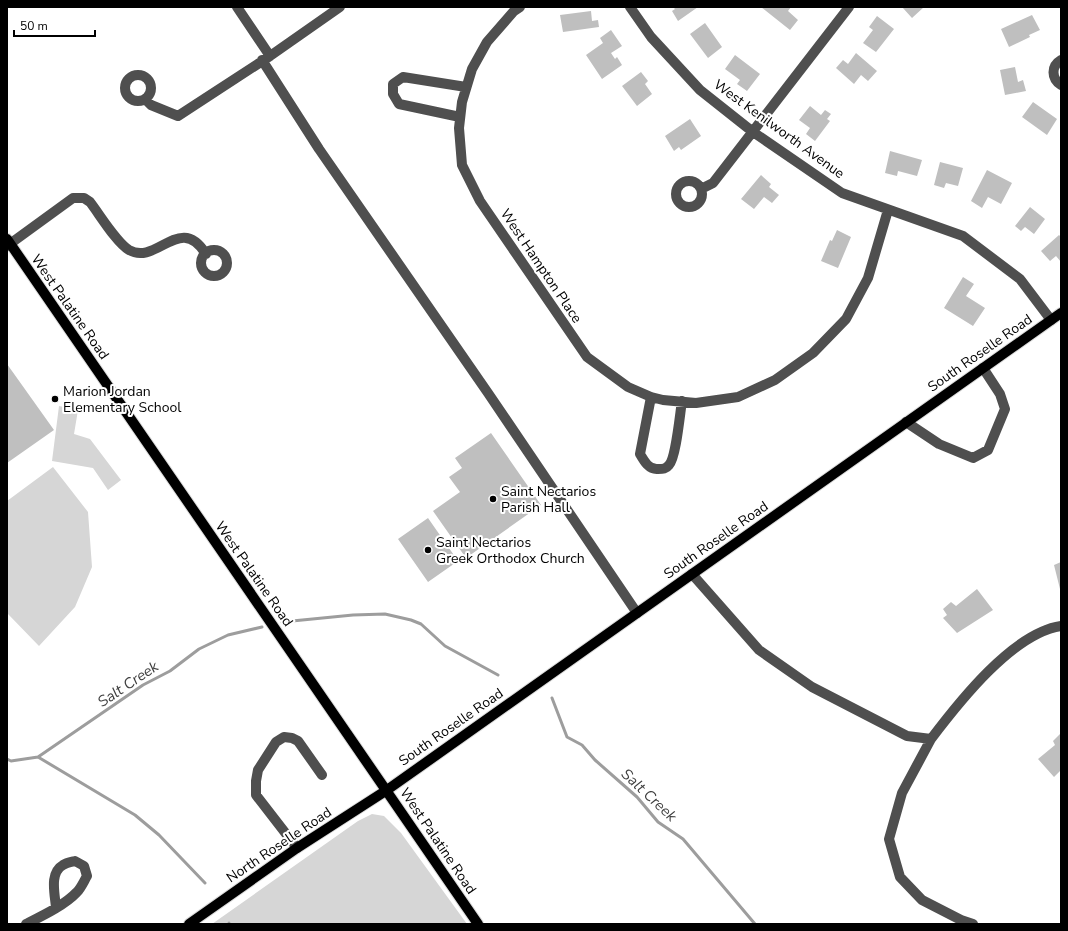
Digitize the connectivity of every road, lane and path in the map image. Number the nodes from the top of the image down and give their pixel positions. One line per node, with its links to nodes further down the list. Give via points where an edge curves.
1 (236, 7): 6 (street)
2 (340, 7): 6 (street)
3 (520, 7): 9 (street, West Hampton Place, via 487,42 472,69)
4 (630, 7): 12 (street, West Kenilworth Avenue, via 651,37 700,90)
5 (849, 7): 12 (street)
6 (266, 58): 10 (street, via 178,116 151,105); 24 (street, via 318,149)
7 (1061, 60): 8 (street, via 1054,67 1053,73)
8 (1061, 85)
9 (466, 87): 11 (street, West Hampton Place); 11 (street, via 403,77 393,84 393,94 398,104)
10 (145, 99)
11 (460, 117): 20 (street, West Hampton Place, via 462,166 480,201 586,357 628,387)
12 (753, 132): 13 (street, via 714,183); 14 (street, West Kenilworth Avenue, via 842,193)
13 (700, 189)
14 (888, 210): 18 (street, West Kenilworth Avenue, via 963,236 1020,279); 21 (street, West Hampton Place, via 868,278 846,319 813,353 775,380 738,397 696,403)
15 (8, 243): 16 (street, via 73,198 84,198 90,202 118,240 130,250 144,254 172,240 187,237 200,245); 28 (main road, West Palatine Road)
16 (206, 254)
17 (1061, 313): 18 (main road, South Roselle Road)
18 (1051, 320): 19 (main road, South Roselle Road)
19 (982, 368): 22 (main road, South Roselle Road); 22 (street, via 1000,394 1005,409 988,450 973,458 939,444)
20 (651, 397): 21 (street, West Hampton Place); 21 (street, via 640,454 645,463 654,469 664,469 670,464)
21 (682, 401)
22 (906, 422): 23 (main road, South Roselle Road)
23 (692, 574): 24 (main road, South Roselle Road); 26 (street, via 759,650 812,687 907,736)
24 (637, 613): 28 (main road, South Roselle Road)
25 (1061, 626): 26 (street, via 1050,628 1022,643 1004,657 959,702)
26 (931, 739): 34 (street, via 902,793 889,839 900,877 922,900)
27 (322, 775): 29 (street, via 298,741 284,737 276,742 258,770 256,795)
28 (387, 790): 29 (main road, North Roselle Road); 33 (main road, West Palatine Road)
29 (297, 848): 32 (main road, North Roselle Road)
30 (56, 908): 31 (street)
31 (26, 924)
32 (189, 924)
33 (478, 924)
34 (973, 924)

